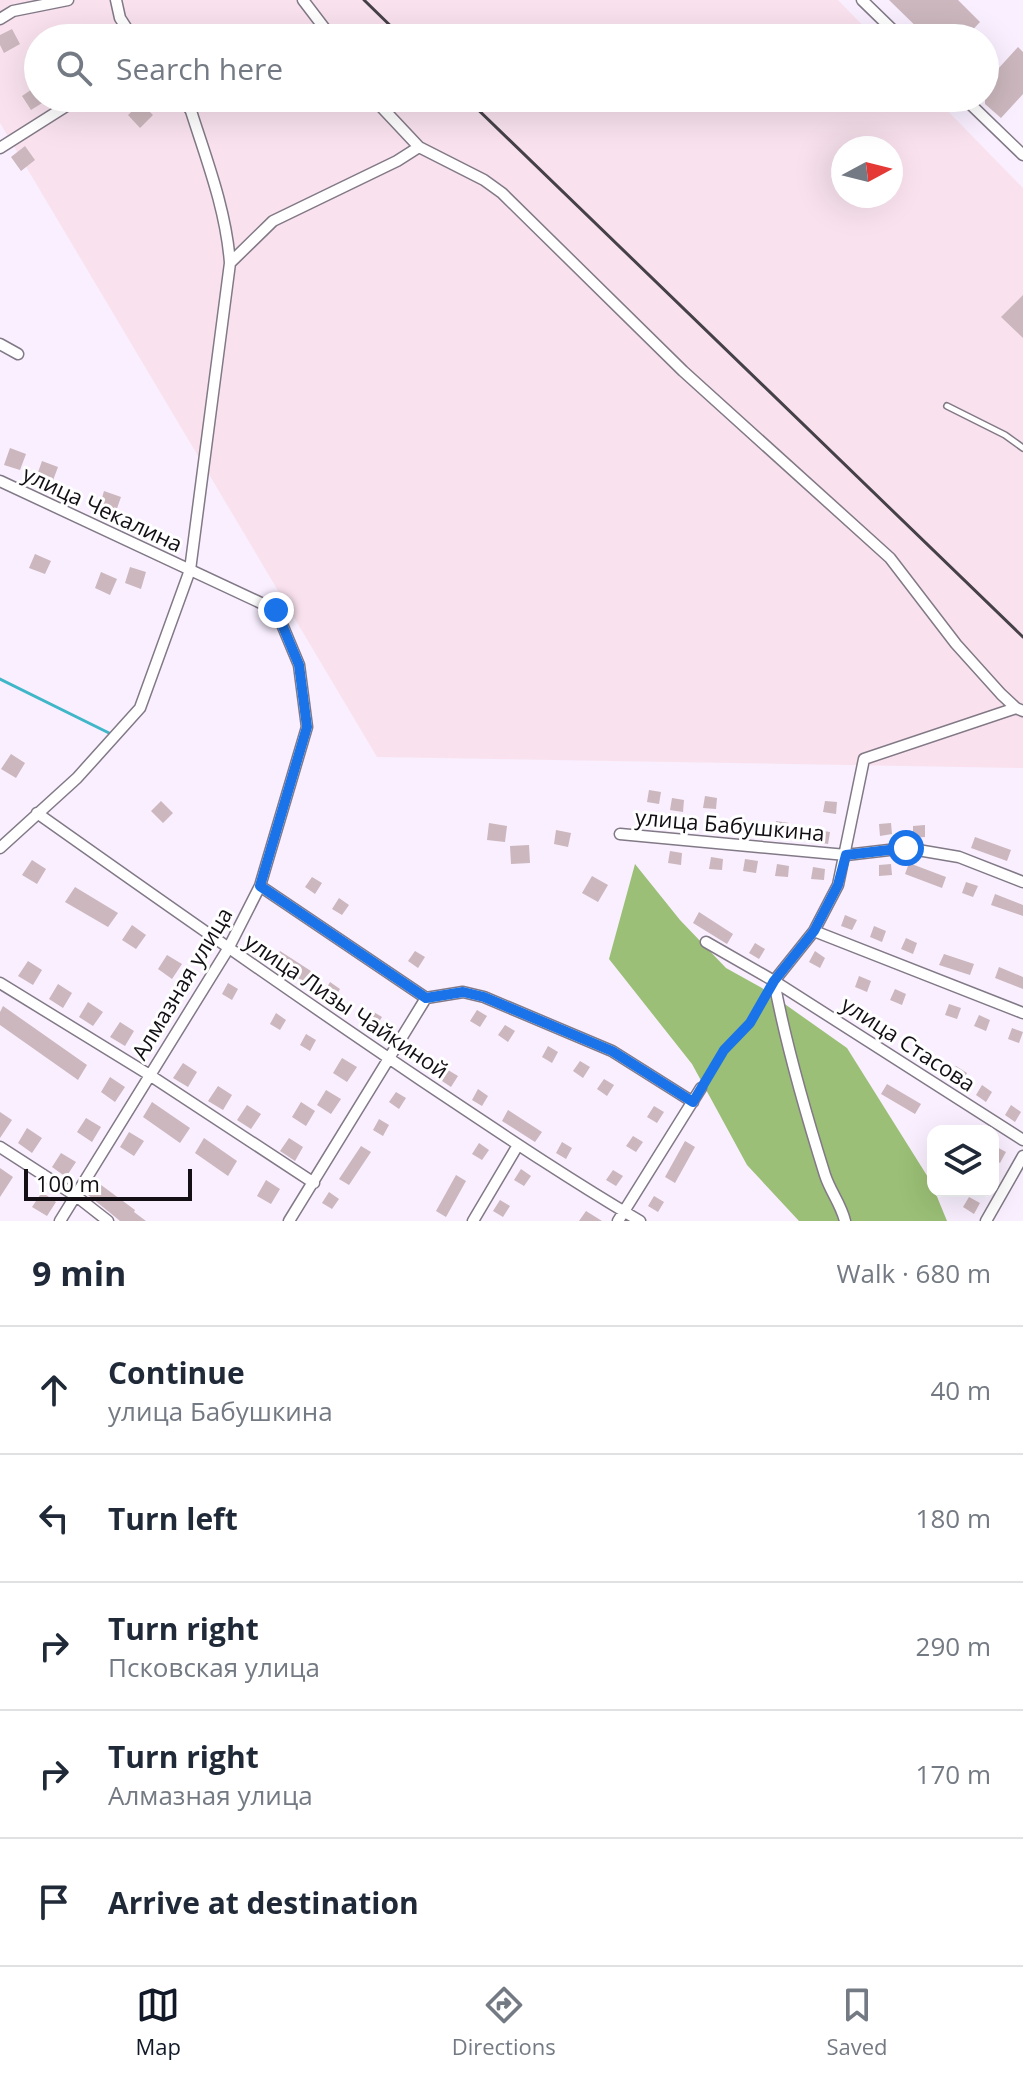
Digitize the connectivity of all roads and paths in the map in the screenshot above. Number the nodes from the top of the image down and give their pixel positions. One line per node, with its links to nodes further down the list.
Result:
1 (68, 0): 5 (street)
2 (116, 0): 6 (street)
3 (303, 0): 7 (street)
4 (862, 0): 8 (street)
5 (0, 19)
6 (124, 24)
7 (321, 24)
8 (887, 24)
9 (57, 112): 14 (street)
10 (191, 112): 16 (street)
11 (386, 112): 13 (street)
12 (978, 112): 15 (street)
13 (419, 147): 16 (street); 23 (street)
14 (0, 148)
15 (1023, 155)
16 (230, 263): 22 (street)
17 (0, 344): 18 (street)
18 (18, 354)
19 (947, 406): 20 (lane)
20 (1023, 448)
21 (0, 481): 22 (street, улица Чекалина)
22 (190, 570): 24 (street); 29 (street, Алмазная улица)
23 (1019, 710): 27 (street)
24 (37, 813): 26 (street); 32 (street, улица Лизы Чайкиной)
25 (620, 834): 27 (street, улица Бабушкина)
26 (0, 848)
27 (846, 855): 28 (street, улица Бабушкина); 30 (street)
28 (1023, 882)
29 (260, 886): 32 (street, Алмазная улица); 35 (street)
30 (814, 931): 33 (street); 36 (street)
31 (706, 942): 33 (street, улица Стасова)
32 (228, 949): 37 (street, улица Лизы Чайкиной); 38 (street, Алмазная улица)
33 (774, 981): 39 (path); 41 (street, улица Стасова); 53 (street)
34 (0, 983): 38 (street)
35 (426, 998): 37 (street); 40 (street)
36 (1023, 1013)
37 (388, 1058): 42 (street, улица Лизы Чайкиной); 45 (street)
38 (148, 1074): 45 (street); 46 (street, Алмазная улица)
39 (701, 1088): 40 (street)
40 (693, 1102): 47 (street)
41 (1023, 1140)
42 (518, 1145): 47 (street, улица Лизы Чайкиной); 51 (street)
43 (0, 1147): 46 (street)
44 (1023, 1156): 54 (street)
45 (314, 1183): 50 (street)
46 (76, 1196): 48 (street, Алмазная улица); 49 (street)
47 (621, 1216): 52 (street, улица Лизы Чайкиной)
48 (60, 1221)
49 (108, 1221)
50 (289, 1221)
51 (473, 1221)
52 (640, 1221)
53 (845, 1221)
54 (986, 1221)

